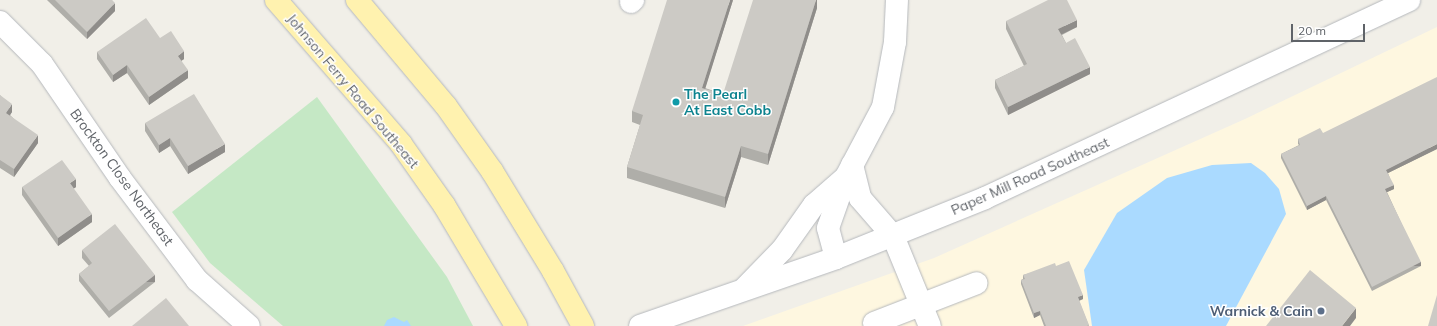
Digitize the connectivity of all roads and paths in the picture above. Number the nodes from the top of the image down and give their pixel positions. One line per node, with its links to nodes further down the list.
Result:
1 (276, 0): 14 (main road, Johnson Ferry Road Southeast)
2 (357, 0): 15 (main road)
3 (897, 0): 6 (street)
4 (1409, 0): 7 (street, Paper Mill Road Southeast)
5 (0, 22): 13 (street, Brockton Close Northeast)
6 (849, 171): 7 (street); 8 (street); 10 (street)
7 (892, 236): 8 (street, Paper Mill Road Southeast); 11 (street)
8 (836, 258): 10 (street, Paper Mill Road Southeast)
9 (977, 283): 11 (street)
10 (743, 291): 16 (street, Paper Mill Road Southeast)
11 (922, 306): 12 (street); 17 (street)
12 (874, 323)
13 (249, 326)
14 (516, 326)
15 (583, 326)
16 (640, 326)
17 (930, 326)

